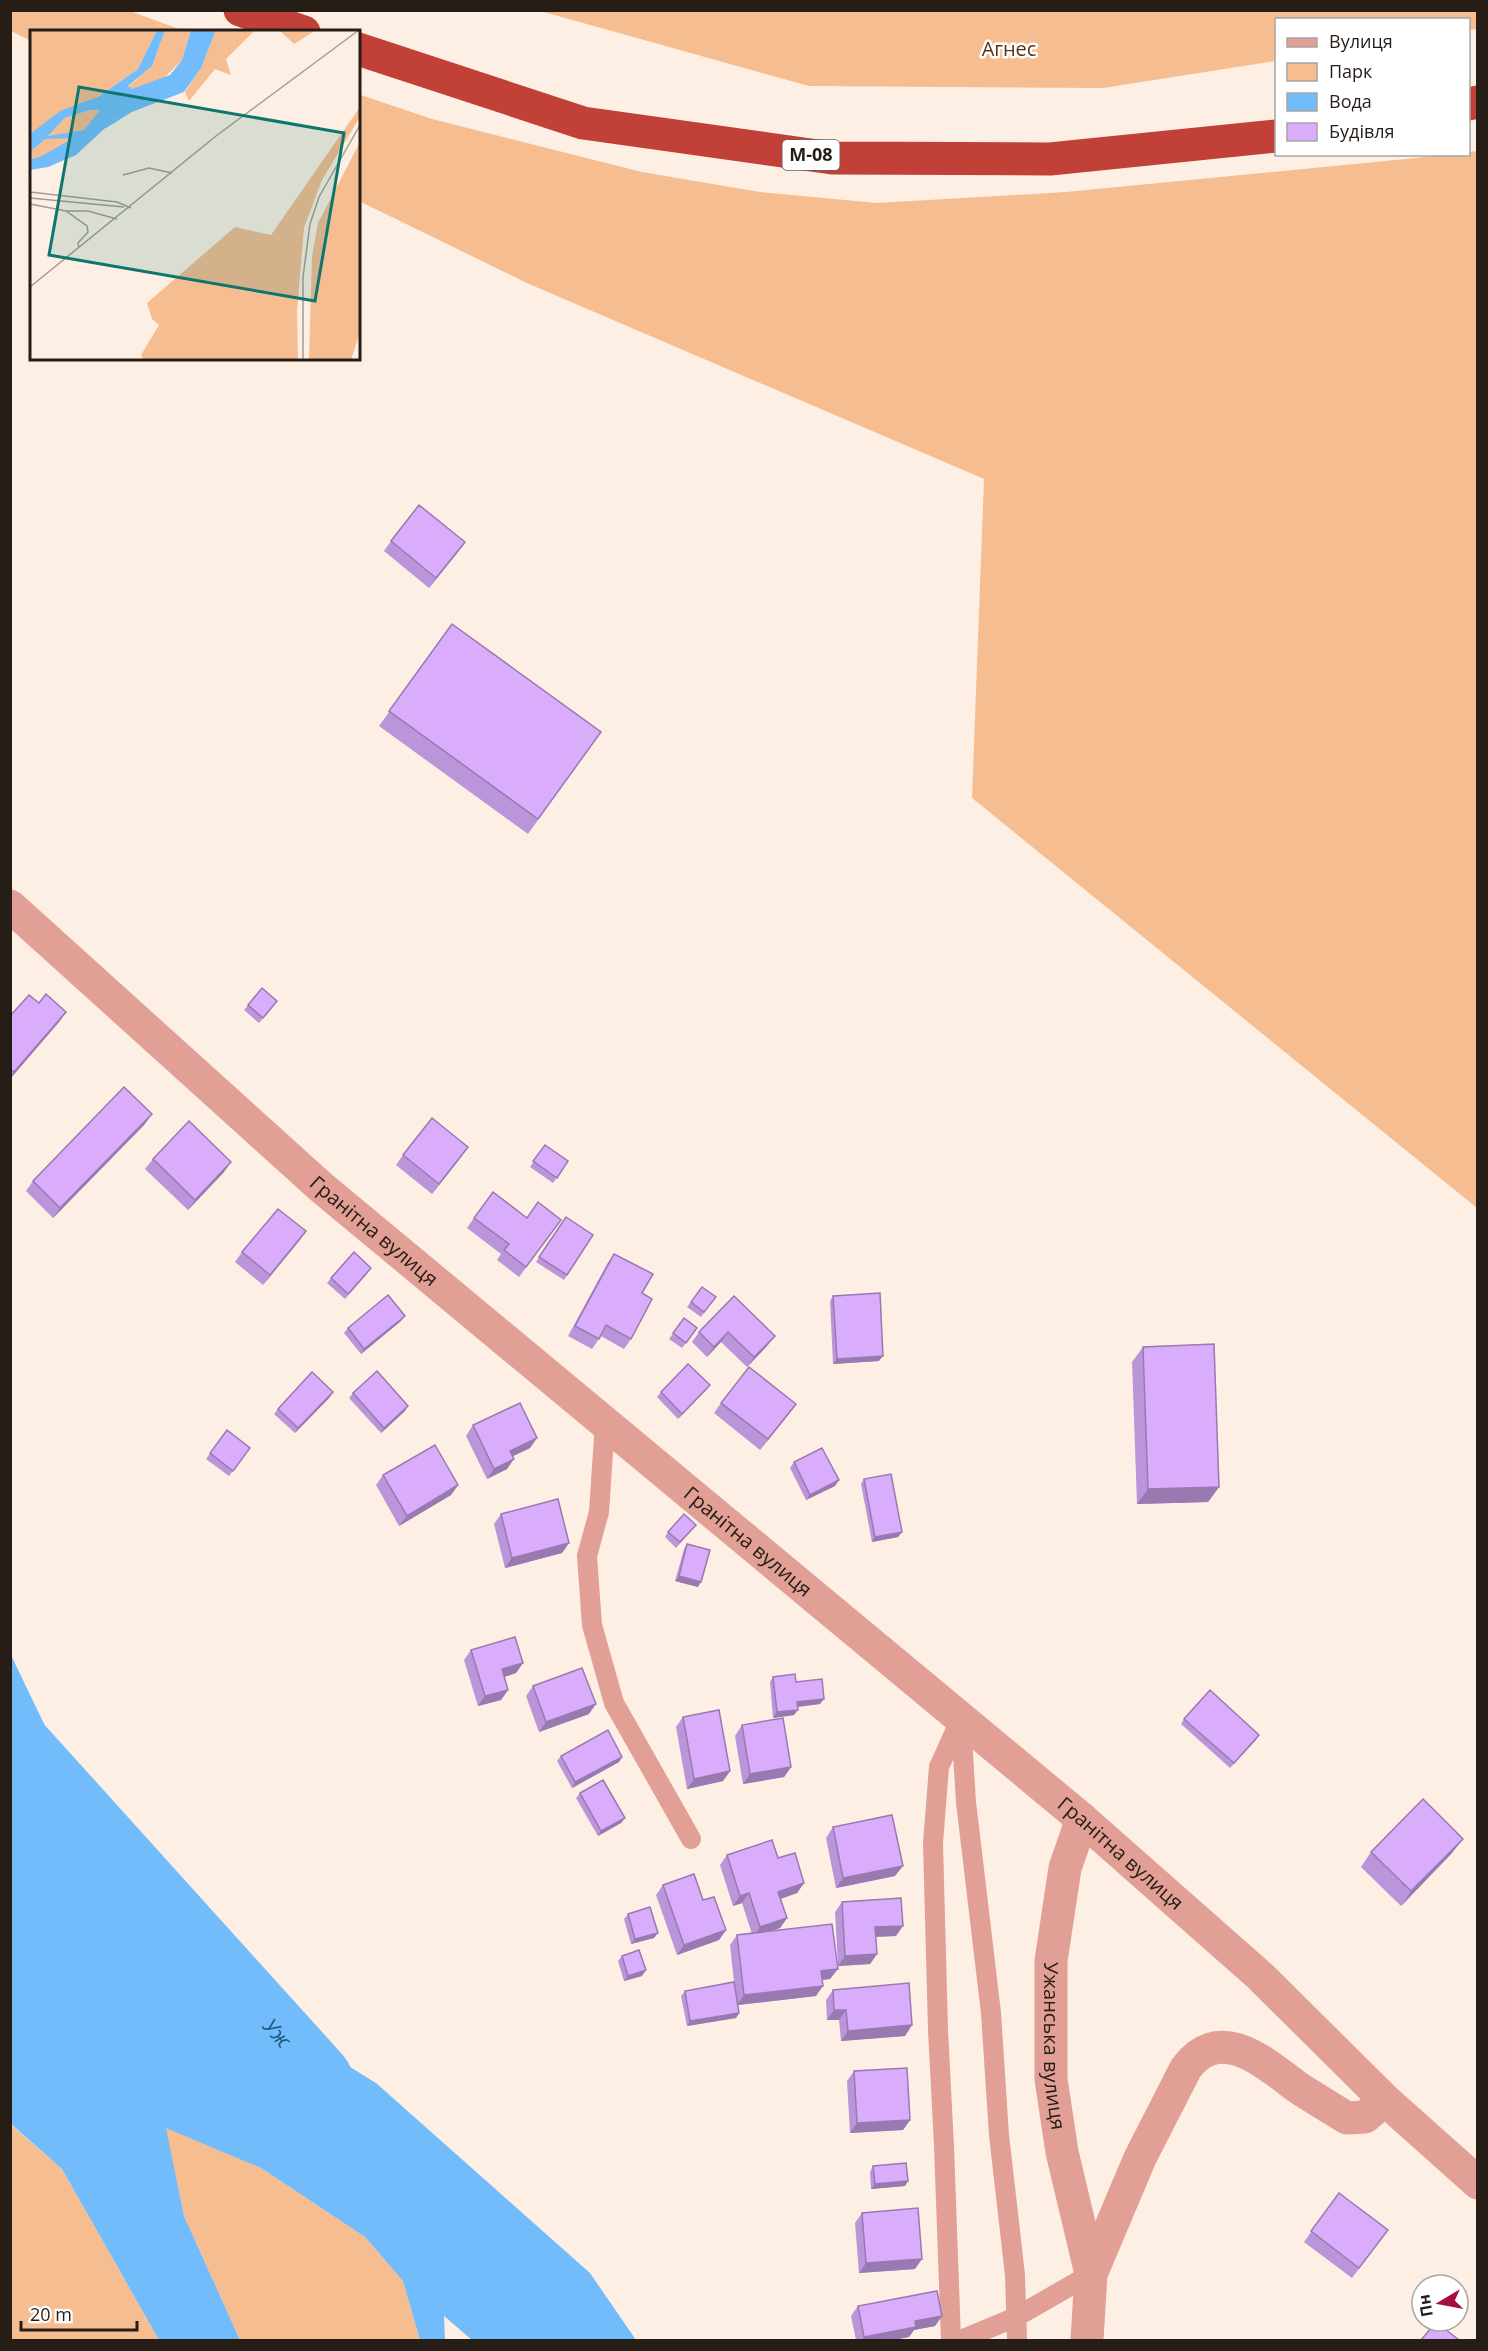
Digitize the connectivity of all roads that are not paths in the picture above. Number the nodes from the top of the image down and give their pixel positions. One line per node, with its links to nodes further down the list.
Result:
1 (240, 10): 2 (highway)
2 (298, 30)
3 (360, 51): 4 (highway, М-08)
4 (1275, 136)
5 (10, 906): 6 (street, Гранітна вулиця)
6 (605, 1422): 7 (street, Гранітна вулиця); 9 (lane)
7 (961, 1718): 8 (street, Гранітна вулиця); 13 (lane); 14 (lane)
8 (1082, 1820): 10 (street, Гранітна вулиця); 12 (street, Ужанська вулиця)
9 (691, 1839)
10 (1386, 2100): 11 (street, Гранітна вулиця); 12 (street, Ужанська вулиця)
11 (1478, 2183)
12 (1091, 2274): 13 (lane); 17 (street, Ужанська вулиця)
13 (1016, 2317): 15 (lane); 16 (lane)
14 (951, 2340)
15 (961, 2340)
16 (1017, 2340)
17 (1087, 2340)

